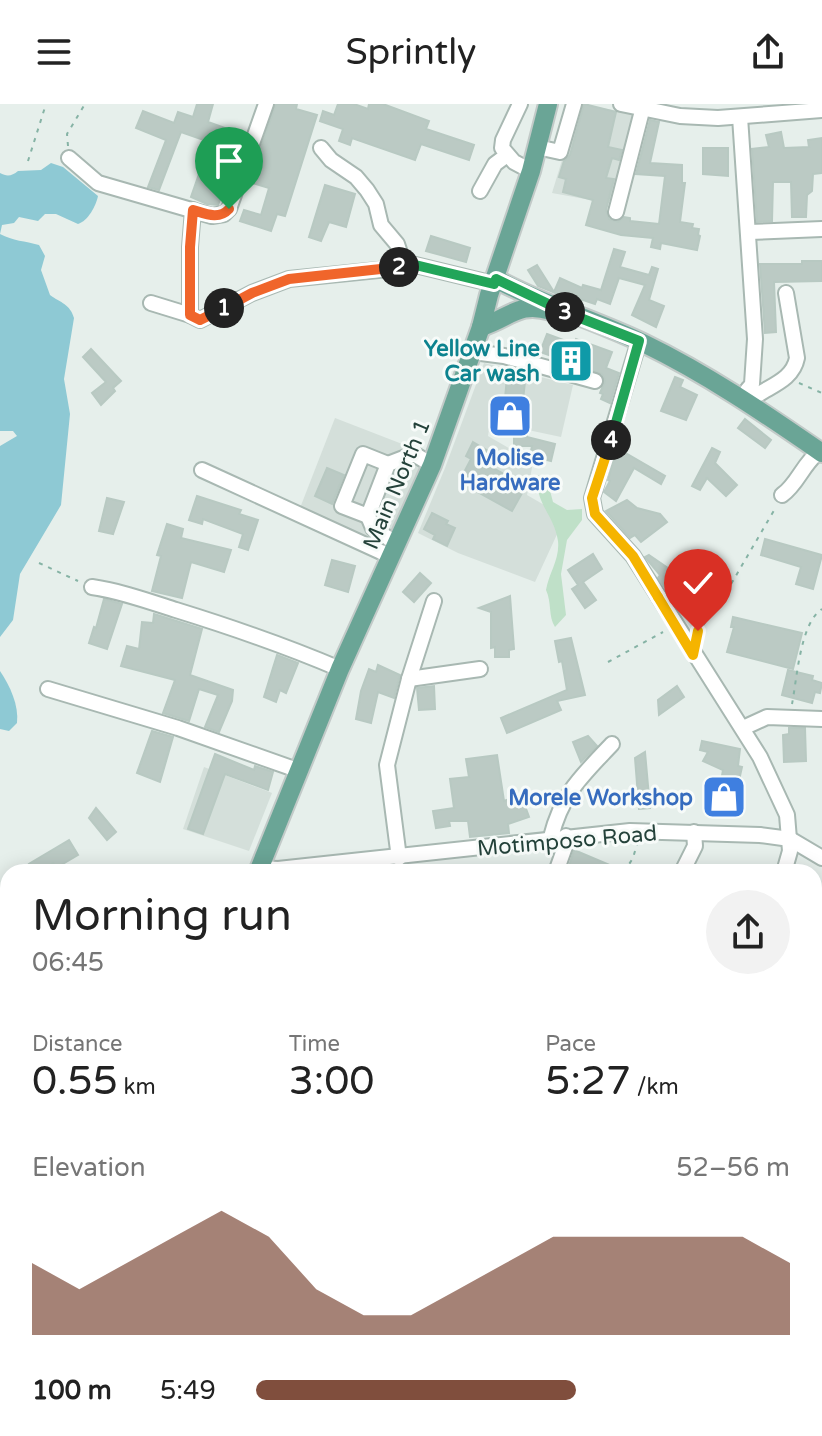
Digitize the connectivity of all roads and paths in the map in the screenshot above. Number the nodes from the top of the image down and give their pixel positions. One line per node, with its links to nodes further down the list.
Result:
1 (46, 104): 15 (path)
2 (85, 104): 14 (path)
3 (266, 104): 18 (street)
4 (520, 104): 13 (street)
5 (548, 104): 11 (main road, Main North 1)
6 (574, 104): 11 (street)
7 (621, 104): 8 (street)
8 (643, 107): 10 (street); 19 (street)
9 (822, 110): 10 (street)
10 (740, 117): 21 (street)
11 (537, 147): 16 (main road, Main North 1)
12 (321, 148): 22 (street)
13 (507, 155): 16 (street); 17 (street)
14 (69, 158): 18 (street)
15 (28, 161)
16 (531, 171): 23 (main road, Main North 1)
17 (480, 191)
18 (193, 210): 27 (street)
19 (616, 212)
20 (822, 229): 21 (street)
21 (749, 232): 34 (street)
22 (403, 262): 23 (street); 27 (street)
23 (495, 281): 26 (main road); 28 (main road, Main North 1)
24 (786, 293): 31 (street)
25 (151, 303): 27 (street)
26 (566, 312): 28 (main road); 29 (main road)
27 (190, 315)
28 (481, 327): 30 (main road, Main North 1)
29 (639, 341): 34 (main road); 46 (street)
30 (473, 352): 32 (street); 37 (main road, Main North 1)
31 (787, 377): 33 (path); 34 (street)
32 (595, 381)
33 (822, 393)
34 (745, 394): 35 (main road)
35 (821, 452): 39 (street)
36 (388, 464): 37 (street); 40 (street); 40 (street)
37 (432, 465): 41 (main road, Main North 1)
38 (202, 470): 41 (street)
39 (782, 495): 47 (path)
40 (368, 516): 41 (street)
41 (395, 551): 49 (main road, Main North 1)
42 (39, 563): 43 (path)
43 (92, 587): 49 (street)
44 (434, 601): 51 (street)
45 (822, 609): 53 (path)
46 (675, 625): 47 (street); 48 (path)
47 (693, 655): 55 (street)
48 (608, 662)
49 (340, 669): 57 (main road, Main North 1)
50 (480, 669): 51 (street)
51 (409, 679): 63 (street)
52 (48, 689): 57 (street)
53 (789, 717): 54 (street); 55 (street)
54 (822, 719)
55 (743, 728): 61 (street)
56 (612, 744): 60 (street)
57 (300, 771): 64 (main road, Main North 1)
58 (641, 831): 59 (street, Motimposo Road); 60 (street, Motimposo Road); 66 (path)
59 (694, 832): 61 (street, Motimposo Road); 67 (street)
60 (559, 836): 63 (street, Motimposo Road); 65 (street)
61 (790, 839): 62 (street, Motimposo Road); 68 (street)
62 (821, 855)
63 (396, 863)
64 (261, 864)
65 (559, 864)
66 (629, 864)
67 (686, 864)
68 (786, 864)

